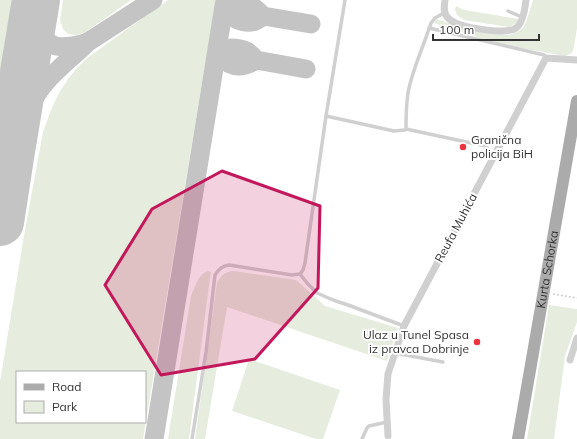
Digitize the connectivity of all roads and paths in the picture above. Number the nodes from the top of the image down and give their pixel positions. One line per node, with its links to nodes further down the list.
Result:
1 (345, 0): 11 (lane)
2 (445, 0): 5 (street)
3 (526, 0): 6 (street)
4 (508, 11): 6 (lane)
5 (444, 12): 6 (street); 7 (lane)
6 (522, 17)
7 (429, 28): 8 (lane); 12 (lane)
8 (546, 58): 9 (street); 13 (street, Reufa Muhića)
9 (577, 60)
10 (577, 101): 15 (main road, Kurta Schorka)
11 (326, 116): 12 (lane); 14 (lane)
12 (406, 129): 13 (lane)
13 (495, 154): 17 (street, Reufa Muhića)
14 (300, 274): 17 (lane); 24 (lane)
15 (543, 293): 16 (path); 26 (main road, Kurta Schorka)
16 (577, 298)
17 (404, 326): 19 (street, Reufa Muhića)
18 (577, 338): 20 (street)
19 (395, 352): 21 (lane); 22 (street, Reufa Muhića)
20 (570, 360)
21 (443, 362)
22 (387, 422): 23 (street, Reufa Muhića); 25 (lane)
23 (388, 436)
24 (192, 439)
25 (362, 439)
26 (518, 439)

